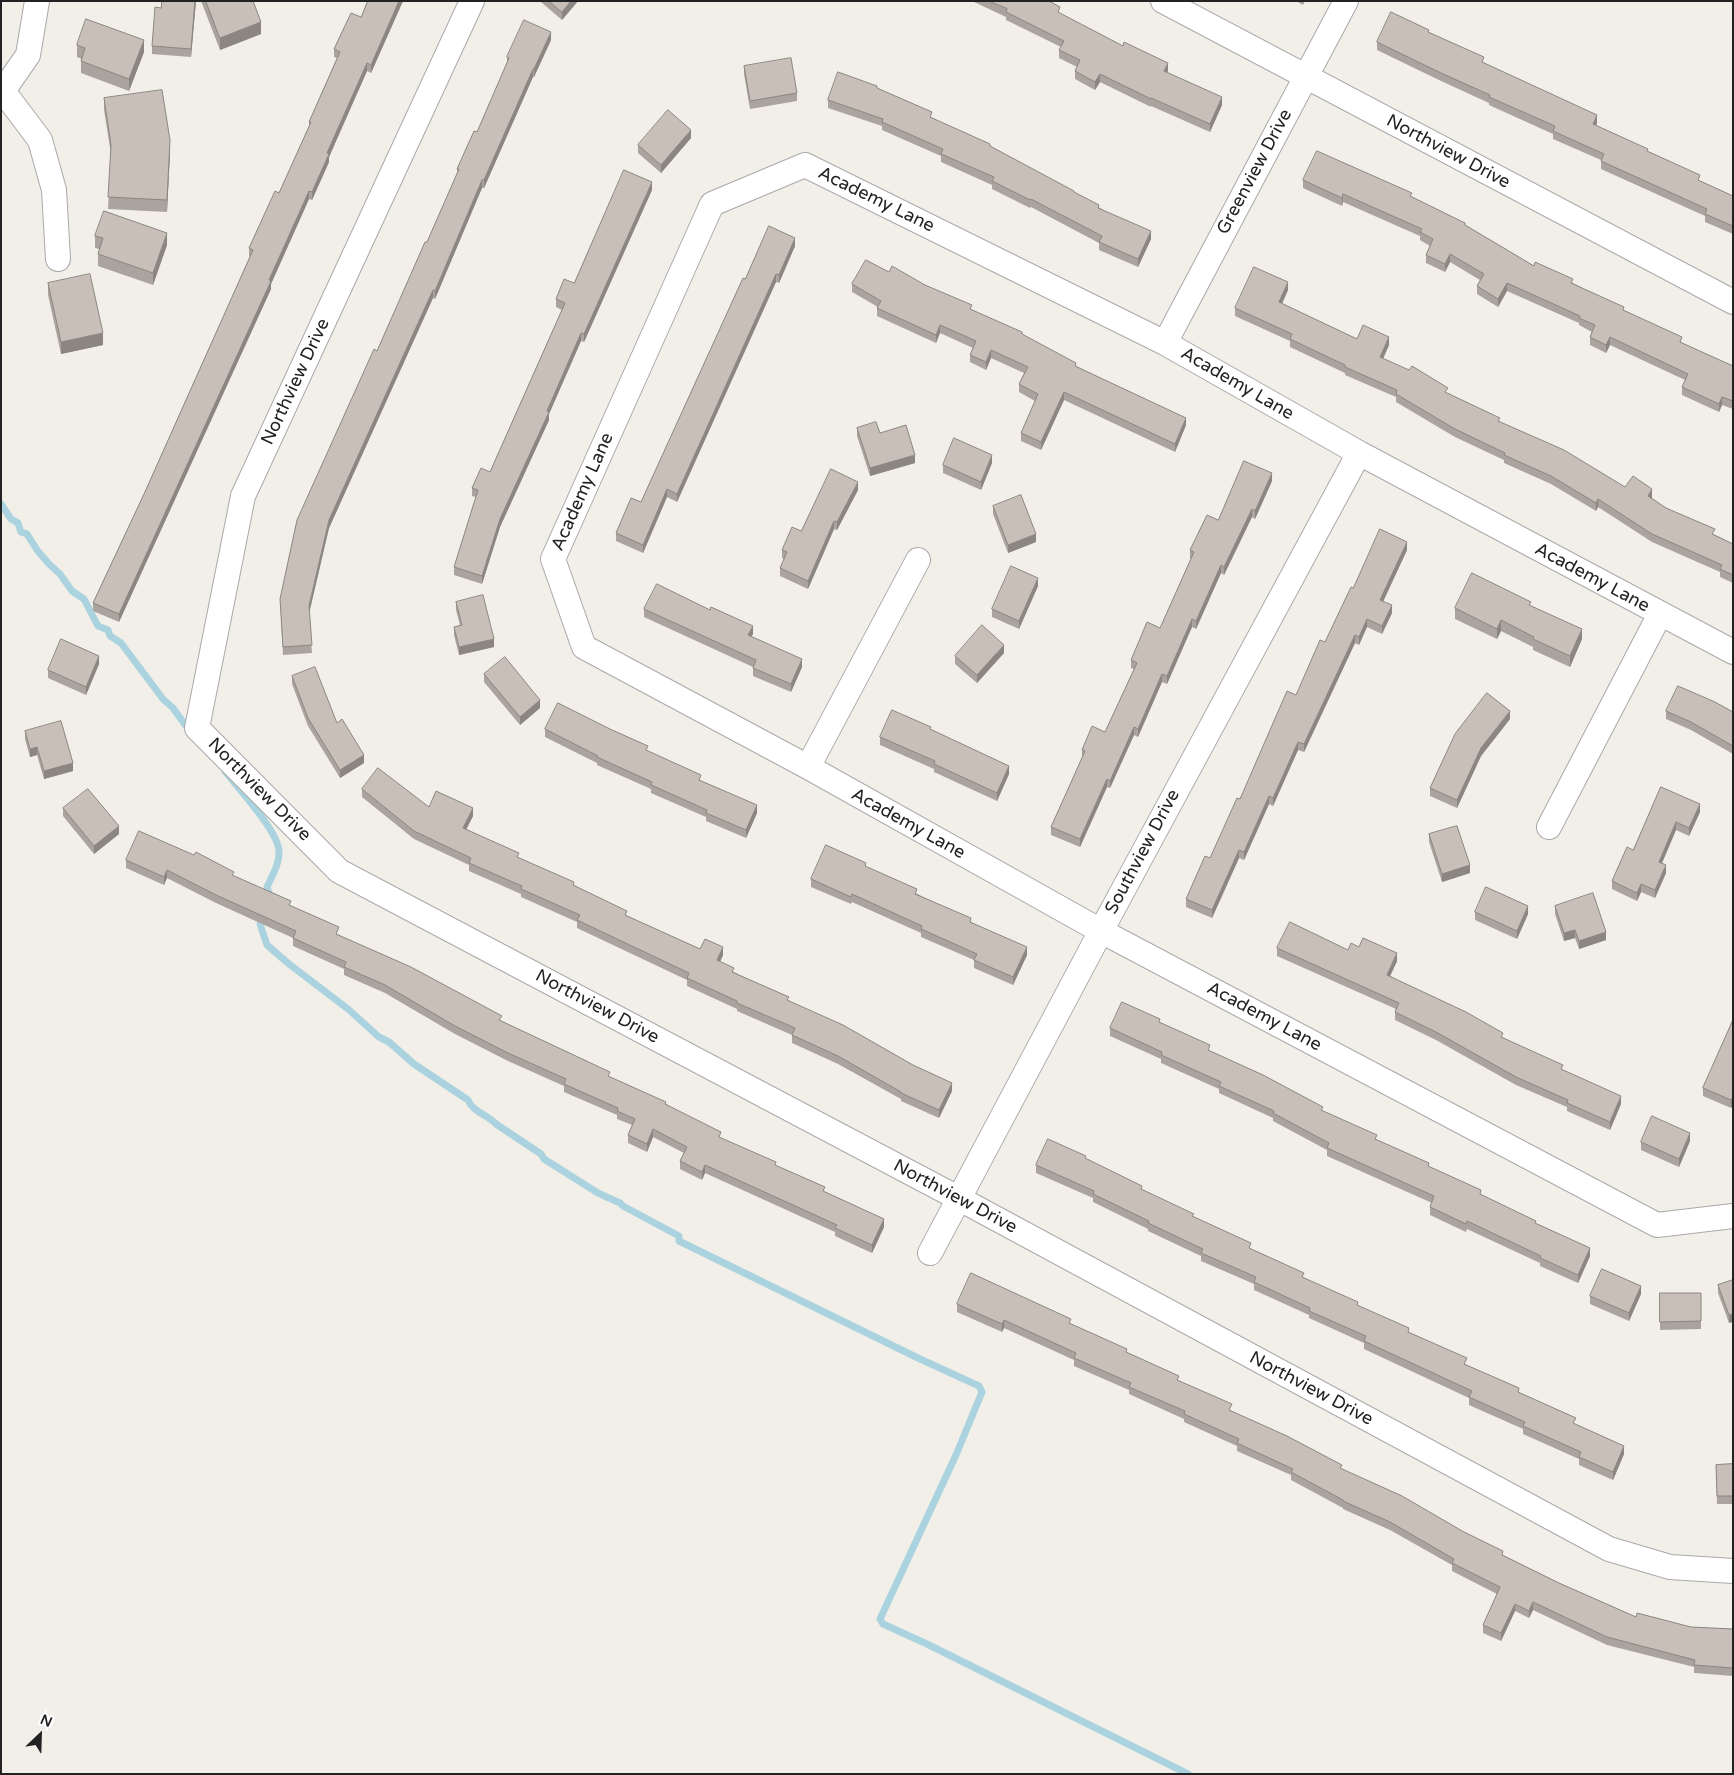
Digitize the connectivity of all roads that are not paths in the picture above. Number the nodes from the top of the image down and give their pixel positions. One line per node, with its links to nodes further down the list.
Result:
1 (37, 1): 6 (street)
2 (472, 1): 17 (street, Northview Drive)
3 (1163, 1): 5 (street, Northview Drive)
4 (1346, 1): 5 (street, Greenview Drive)
5 (1305, 77): 8 (street, Northview Drive); 9 (street, Greenview Drive)
6 (2, 92): 7 (street)
7 (58, 259)
8 (1733, 302)
9 (1165, 343): 10 (street, Academy Lane); 14 (street, Academy Lane)
10 (1359, 453): 12 (street, Academy Lane); 16 (street, Southview Drive)
11 (918, 560): 14 (street)
12 (1660, 614): 13 (street, Academy Lane); 15 (street, Academy Lane)
13 (1733, 652)
14 (808, 767): 16 (street, Academy Lane)
15 (1548, 827)
16 (1101, 931): 17 (street, Southview Drive); 18 (street, Academy Lane)
17 (958, 1198): 19 (street, Southview Drive); 20 (street, Northview Drive)
18 (1733, 1216)
19 (930, 1253)
20 (1733, 1571)

